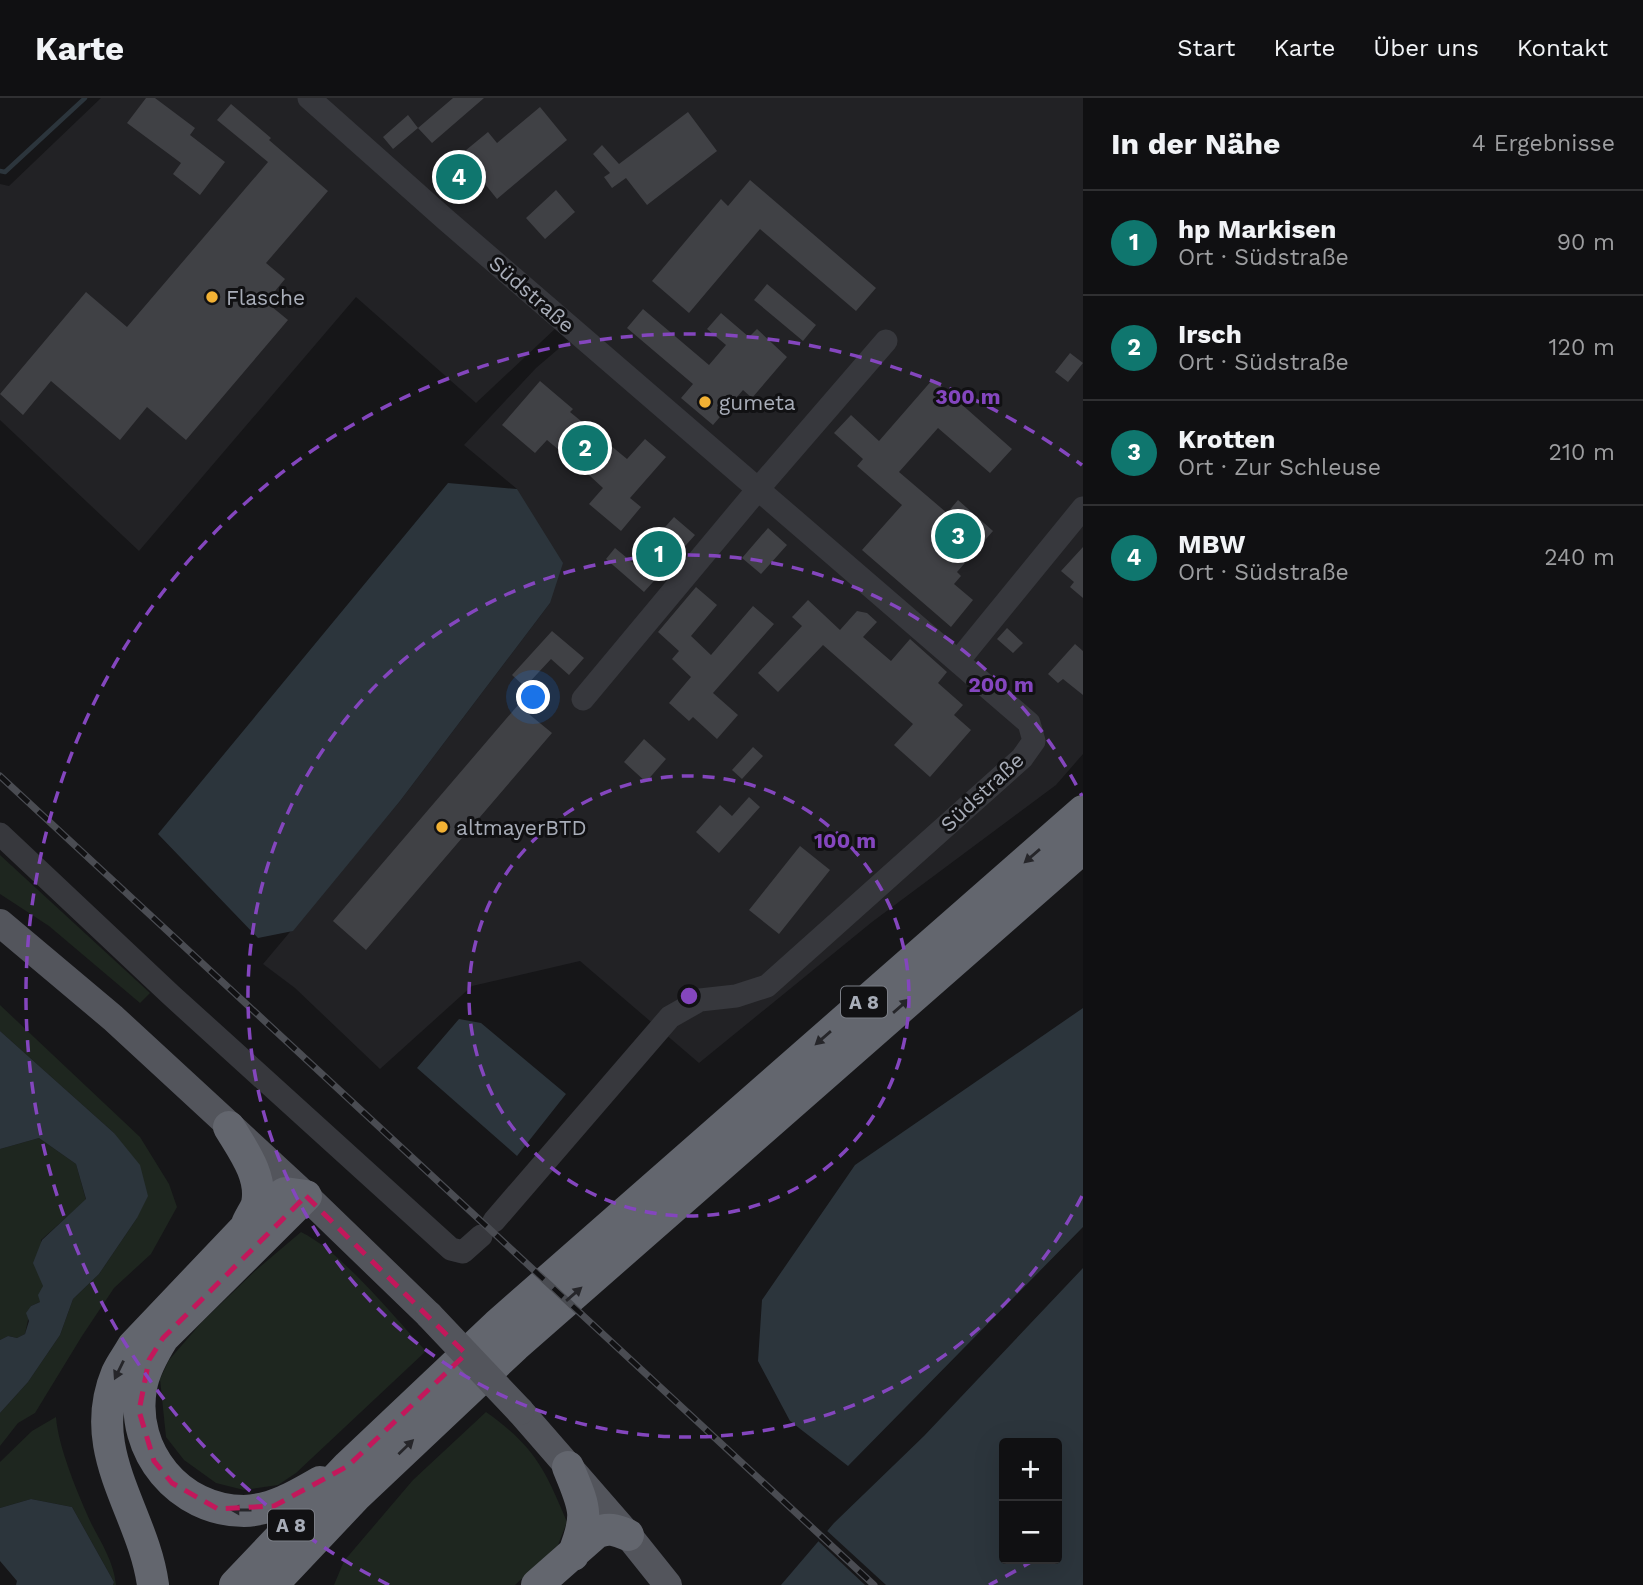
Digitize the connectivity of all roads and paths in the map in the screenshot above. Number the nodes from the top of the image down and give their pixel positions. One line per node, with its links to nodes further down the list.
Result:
1 (309, 98): 3 (street, Südstraße)
2 (886, 341): 3 (street)
3 (759, 488): 5 (street, Südstraße); 6 (street)
4 (1083, 508): 5 (street)
5 (958, 660): 8 (street, Südstraße)
6 (583, 699)
7 (1083, 811): 15 (highway, A 8, one-way to 15)
8 (0, 834)
9 (1083, 848): 15 (highway, A 8, one-way to 9)
10 (0, 923): 11 (main road)
11 (229, 1127): 12 (main road); 13 (highway)
12 (306, 1196): 13 (highway); 14 (main road, bridge); 15 (highway, one-way to 12)
13 (245, 1228): 18 (highway, one-way to 18)
14 (568, 1467): 16 (main road); 17 (highway)
15 (353, 1480): 19 (highway, A 8); 20 (highway, A 8); 21 (highway)
16 (628, 1535): 17 (highway); 23 (main road)
17 (568, 1570): 22 (highway)
18 (153, 1585)
19 (235, 1585)
20 (272, 1585)
21 (302, 1585)
22 (537, 1585)
23 (668, 1585)

